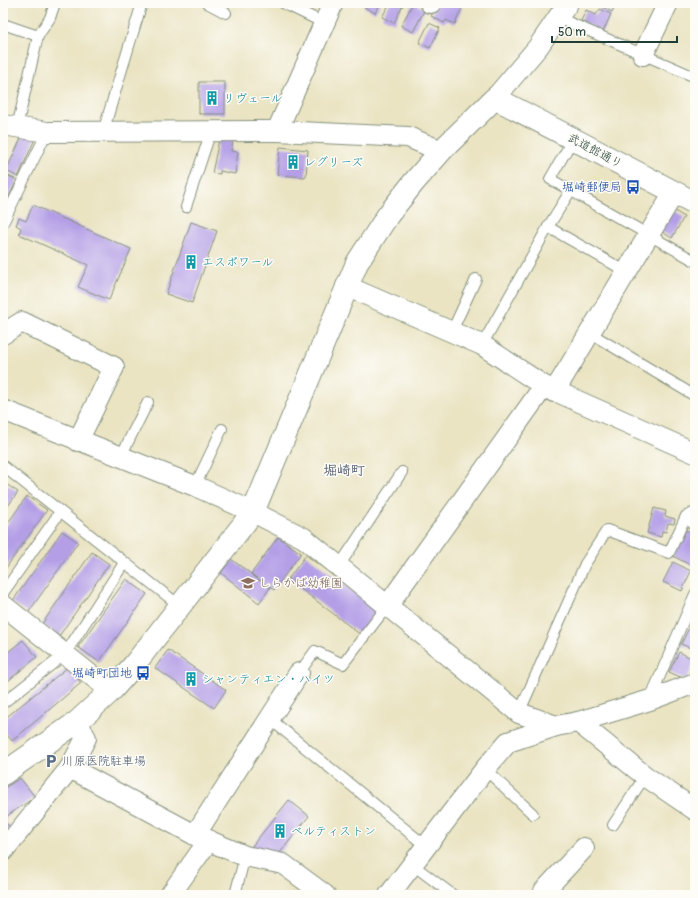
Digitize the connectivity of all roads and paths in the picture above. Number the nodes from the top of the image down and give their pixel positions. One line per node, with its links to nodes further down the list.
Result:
1 (55, 3): 11 (lane)
2 (142, 3): 19 (lane)
3 (207, 3): 8 (lane)
4 (283, 3): 9 (lane)
5 (333, 3): 9 (street)
6 (668, 3): 12 (street)
7 (564, 10): 12 (lane); 14 (street)
8 (226, 13)
9 (324, 23): 17 (street)
10 (3, 24): 11 (lane)
11 (38, 36): 15 (lane)
12 (643, 55): 13 (lane)
13 (695, 77)
14 (494, 98): 20 (street, 武道館通り); 21 (street)
15 (10, 126): 18 (street)
16 (212, 131): 17 (street); 19 (street); 25 (lane)
17 (277, 131): 21 (street)
18 (47, 132): 19 (street); 26 (lane)
19 (102, 132)
20 (573, 139): 22 (lane); 23 (street, 武道館通り)
21 (441, 151): 32 (street)
22 (571, 190): 27 (lane); 28 (lane)
23 (674, 193): 24 (street, 武道館通り); 28 (street)
24 (695, 203)
25 (186, 207)
26 (3, 223)
27 (548, 227): 30 (lane); 36 (lane)
28 (649, 234): 29 (lane); 30 (street)
29 (695, 261)
30 (627, 272): 34 (street)
31 (476, 279): 33 (lane)
32 (346, 286): 33 (street); 49 (street)
33 (451, 333): 36 (street)
34 (590, 333): 37 (street); 38 (lane)
35 (3, 334): 42 (street)
36 (482, 345): 37 (street)
37 (549, 389): 43 (street); 56 (street)
38 (695, 396)
39 (148, 402): 44 (lane)
40 (3, 410): 42 (street)
41 (222, 429): 47 (lane)
42 (78, 441): 44 (street)
43 (695, 453)
44 (120, 458): 47 (street)
45 (3, 466): 48 (lane)
46 (402, 472): 52 (lane)
47 (195, 486): 49 (street)
48 (60, 512): 51 (lane); 53 (lane)
49 (253, 512): 52 (street); 57 (street)
50 (695, 517): 64 (lane)
51 (124, 563): 57 (lane); 58 (lane)
52 (339, 566): 56 (street)
53 (3, 593)
54 (695, 594): 62 (lane)
55 (3, 605): 58 (street)
56 (388, 605): 59 (lane); 64 (street)
57 (180, 606): 61 (street)
58 (65, 654): 61 (street); 63 (lane)
59 (299, 672): 65 (street)
60 (695, 683): 62 (street)
61 (111, 691): 66 (street)
62 (650, 700): 67 (street)
63 (3, 703)
64 (519, 713): 68 (street); 69 (street)
65 (270, 719): 77 (street); 78 (lane)
66 (77, 722): 70 (street); 72 (street)
67 (578, 722): 68 (street); 73 (street)
68 (556, 726): 69 (street)
69 (508, 742): 71 (street)
70 (70, 768): 77 (street); 80 (street)
71 (486, 769): 75 (lane); 78 (street)
72 (3, 774)
73 (645, 776): 74 (street); 76 (lane)
74 (695, 810)
75 (533, 814)
76 (613, 825)
77 (202, 837): 81 (street); 83 (street)
78 (427, 847): 82 (street)
79 (584, 848): 88 (street)
80 (3, 851)
81 (245, 856): 84 (lane); 85 (street)
82 (413, 865): 86 (street); 87 (lane)
83 (170, 895)
84 (235, 895)
85 (325, 895)
86 (390, 895)
87 (453, 895)
88 (549, 895)

